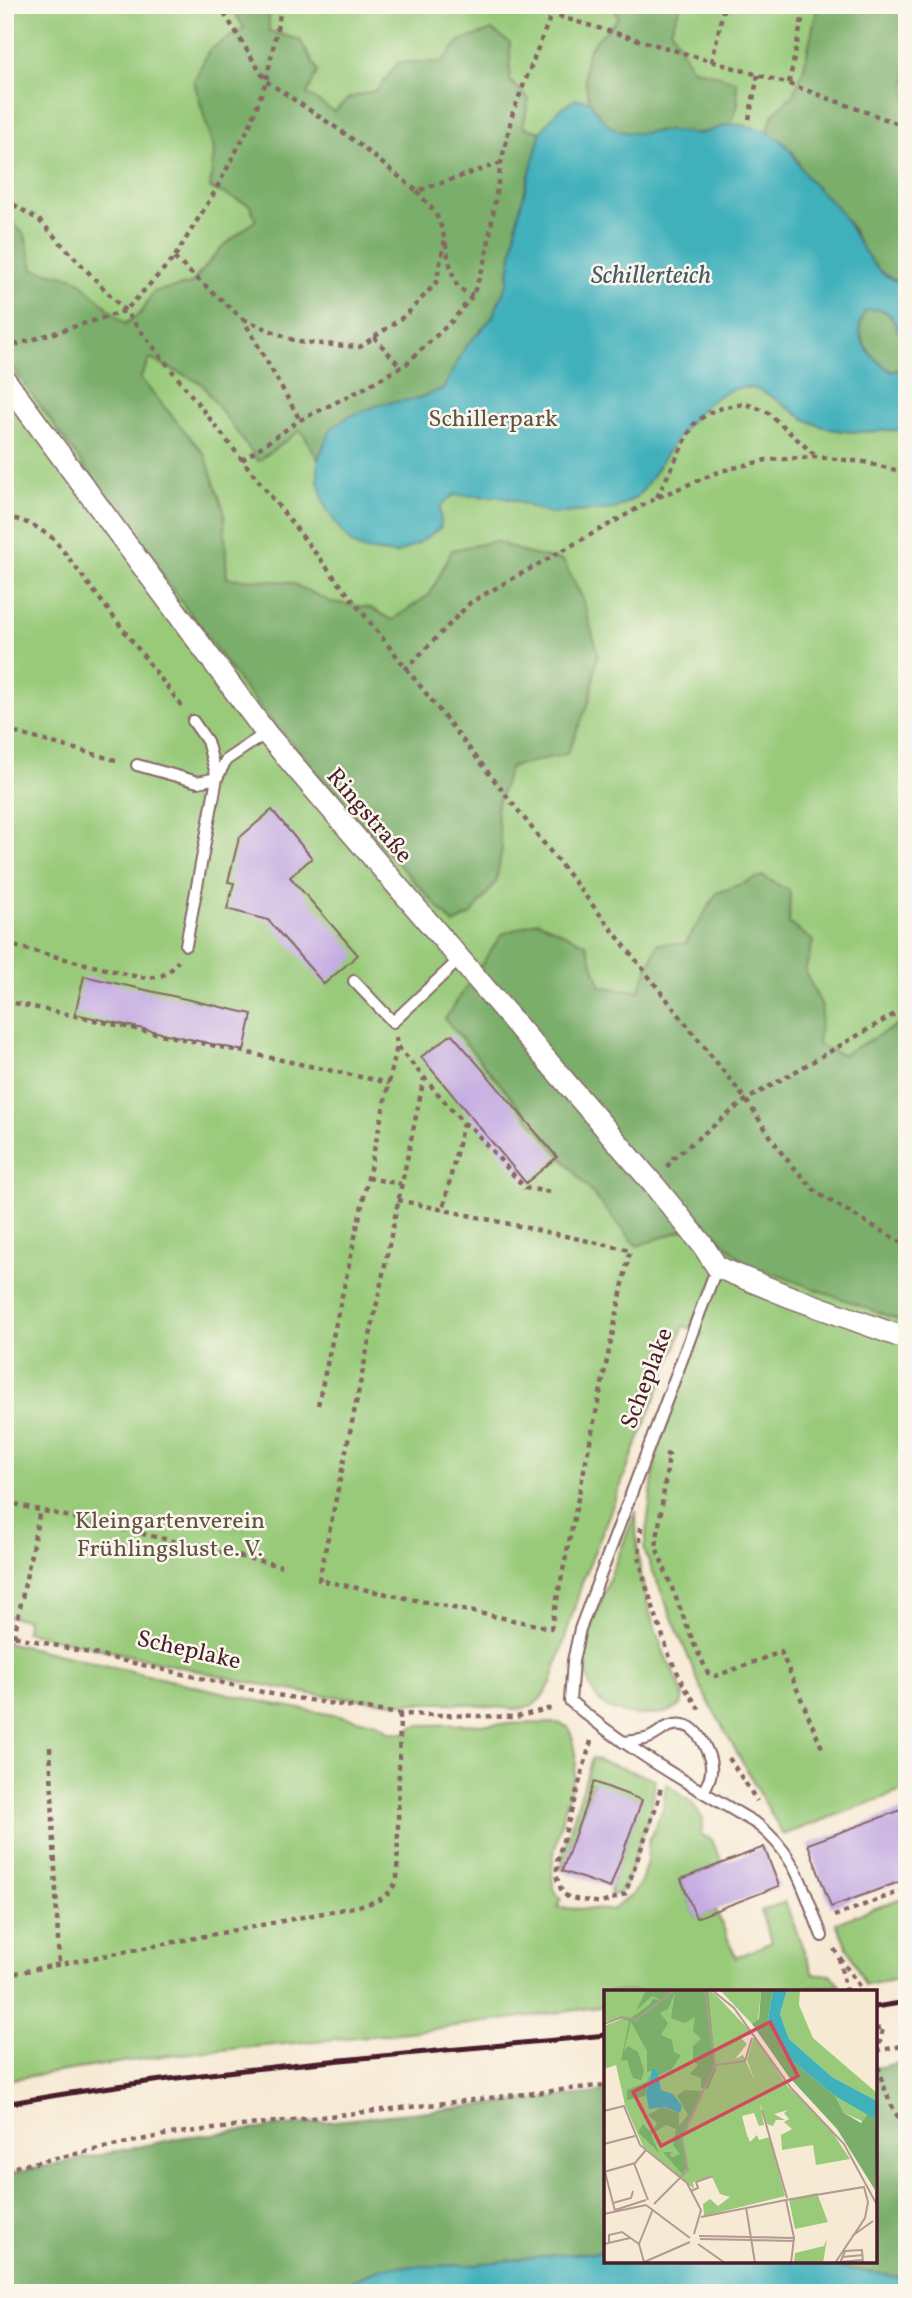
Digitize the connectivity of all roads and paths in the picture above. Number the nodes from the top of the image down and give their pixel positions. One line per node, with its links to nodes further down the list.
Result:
1 (219, 5): 9 (path)
2 (282, 5): 9 (path)
3 (520, 5): 6 (path)
4 (724, 5): 7 (path)
5 (805, 5): 10 (path)
6 (551, 15): 7 (path); 13 (path)
7 (712, 62): 8 (path)
8 (758, 75): 10 (path); 11 (path)
9 (266, 81): 14 (path); 17 (path)
10 (789, 83): 12 (path)
11 (749, 119)
12 (907, 127)
13 (500, 163): 14 (path); 18 (path)
14 (418, 191): 16 (path)
15 (5, 199): 19 (path)
16 (445, 239): 18 (path); 21 (path)
17 (174, 258): 19 (path); 20 (path)
18 (473, 295): 23 (path)
19 (125, 311): 22 (path); 27 (path)
20 (243, 319): 21 (path); 25 (path)
21 (374, 338): 23 (path)
22 (5, 348)
23 (401, 367): 25 (path)
24 (5, 380): 34 (street, Ringstraße)
25 (300, 421): 27 (path)
26 (818, 457): 28 (path); 29 (path); 29 (path)
27 (242, 460): 31 (path)
28 (907, 473)
29 (656, 498): 31 (path)
30 (5, 515): 32 (path)
31 (405, 670): 47 (path)
32 (193, 720): 36 (lane)
33 (5, 730): 35 (path)
34 (265, 733): 36 (lane); 39 (street, Ringstraße)
35 (137, 765): 36 (lane)
36 (217, 778): 38 (lane)
37 (5, 944): 38 (path)
38 (186, 945)
39 (460, 959): 43 (lane); 51 (street, Ringstraße)
40 (354, 981): 43 (lane)
41 (5, 1000): 46 (path)
42 (907, 1007): 47 (path)
43 (393, 1022): 44 (path)
44 (397, 1046): 45 (path); 46 (path)
45 (424, 1078): 48 (path); 50 (path)
46 (389, 1083): 49 (path)
47 (746, 1100): 51 (path); 55 (path)
48 (463, 1124): 52 (path); 54 (path)
49 (368, 1178): 50 (path); 58 (path)
50 (401, 1184): 53 (path)
51 (654, 1185): 56 (street, Ringstraße)
52 (551, 1192)
53 (398, 1200): 54 (path); 54 (path)
54 (443, 1210)
55 (907, 1246)
56 (717, 1267): 57 (street); 59 (lane, Scheplake)
57 (907, 1339)
58 (318, 1405)
59 (648, 1449): 66 (lane, Scheplake); 72 (path)
60 (5, 1502): 61 (path)
61 (40, 1510): 63 (path); 65 (path)
62 (641, 1519): 68 (path)
63 (281, 1566)
64 (5, 1634): 65 (path, Scheplake)
65 (14, 1637): 67 (path, Scheplake)
66 (570, 1701): 67 (path, Scheplake); 69 (lane)
67 (400, 1714): 81 (path)
68 (706, 1720)
69 (596, 1724): 70 (lane); 74 (path)
70 (623, 1742): 74 (lane); 75 (lane)
71 (50, 1747): 81 (path)
72 (823, 1750)
73 (727, 1754): 76 (path)
74 (663, 1769): 75 (lane)
75 (703, 1792): 76 (lane)
76 (776, 1839): 78 (lane)
77 (907, 1889): 78 (path)
78 (817, 1922): 79 (lane)
79 (822, 1936): 80 (path)
80 (839, 1954): 83 (path); 84 (path)
81 (59, 1964): 82 (path)
82 (5, 1975)
83 (846, 1990)
84 (862, 1990)
85 (877, 2029): 87 (path)
86 (907, 2045): 88 (path)
87 (877, 2047)
88 (877, 2050)
89 (877, 2056): 91 (path)
90 (604, 2085): 92 (path)
91 (907, 2127)
92 (5, 2169)

